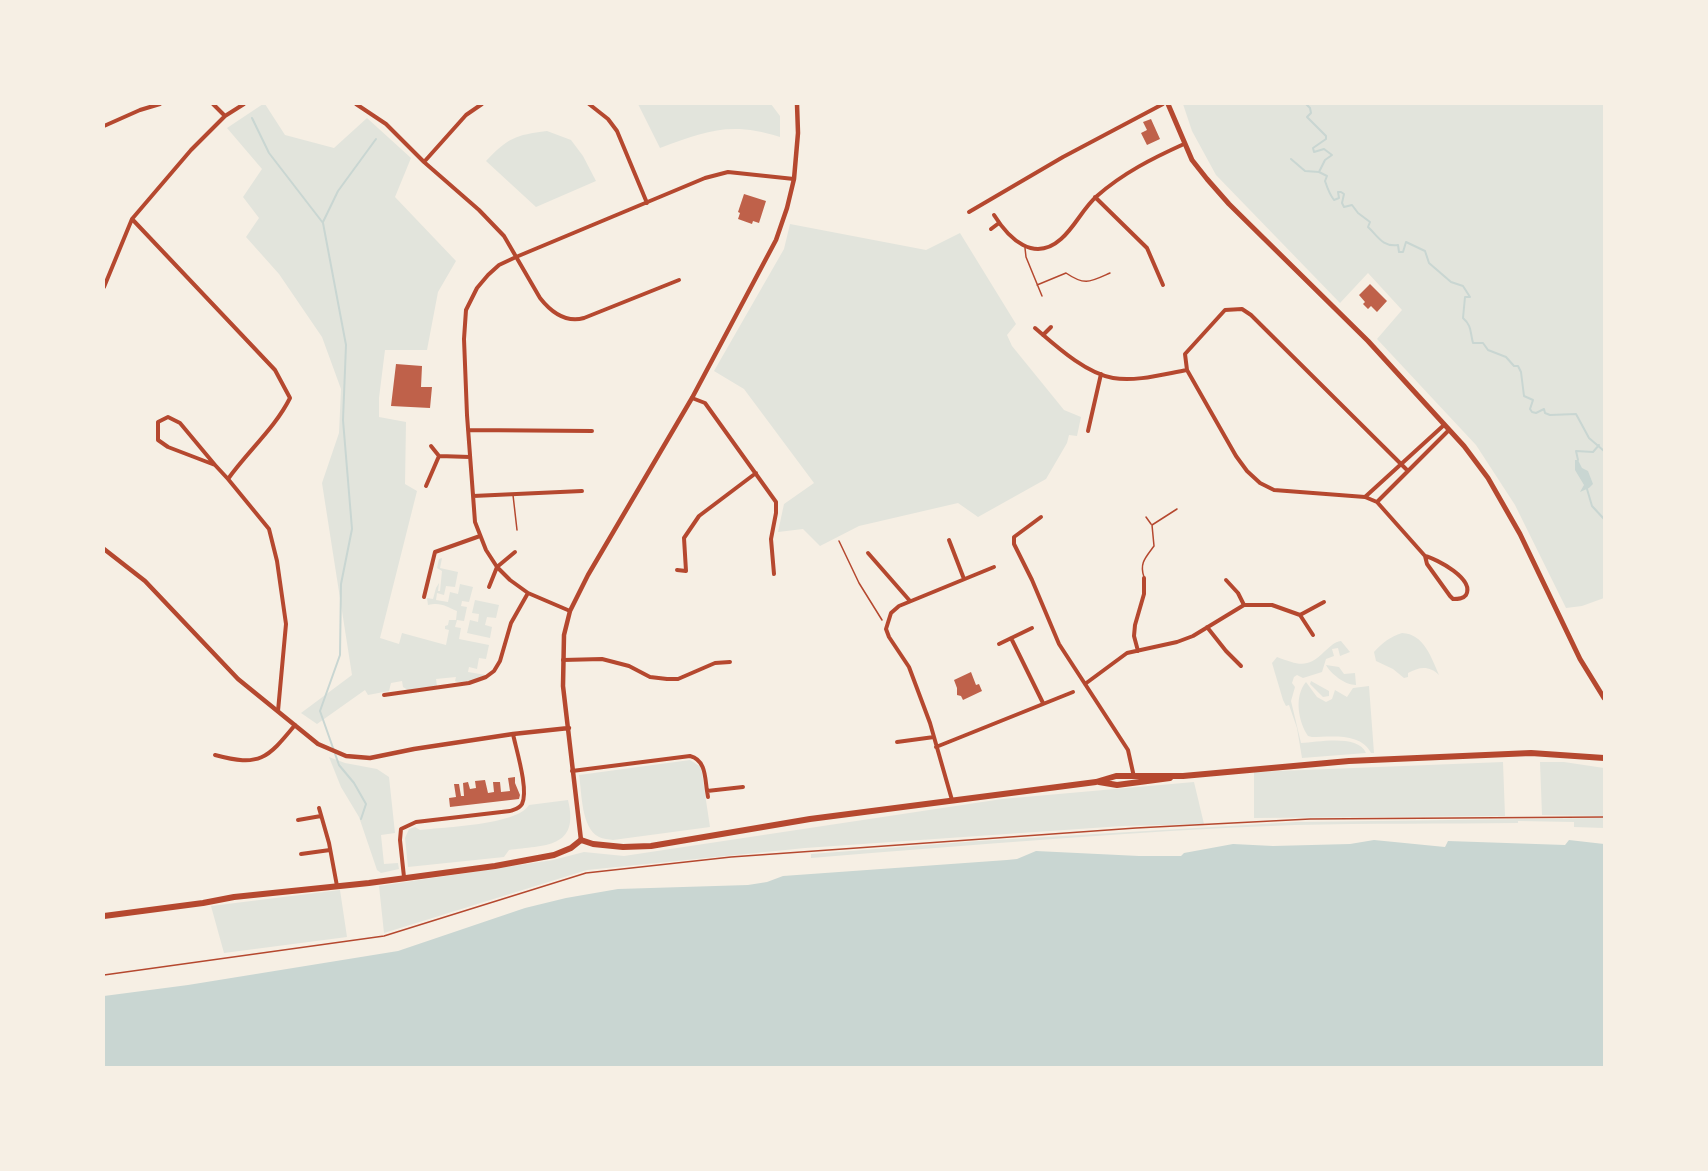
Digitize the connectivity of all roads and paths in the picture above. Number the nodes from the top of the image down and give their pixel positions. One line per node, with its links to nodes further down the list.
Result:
1 (160, 104): 11 (street)
2 (213, 104): 10 (street)
3 (244, 104): 10 (street)
4 (356, 104): 13 (street)
5 (482, 104): 13 (street)
6 (589, 104): 16 (street)
7 (797, 104): 14 (street)
8 (1163, 104): 17 (street)
9 (1168, 104): 12 (main road)
10 (225, 116): 19 (street)
11 (104, 126)
12 (1184, 144): 15 (street); 36 (main road)
13 (424, 162): 23 (street)
14 (794, 179): 16 (street); 35 (street)
15 (1095, 197): 22 (street); 27 (street)
16 (647, 203): 23 (street)
17 (969, 212)
18 (994, 215): 20 (street)
19 (132, 219): 28 (street); 48 (street)
20 (999, 223): 21 (street); 22 (street)
21 (991, 229)
22 (1025, 247): 26 (lane)
23 (516, 257): 25 (street); 37 (street)
24 (1110, 273): 26 (lane)
25 (680, 280)
26 (1037, 285): 29 (lane)
27 (1163, 285)
28 (104, 287)
29 (1042, 296)
30 (1051, 327): 32 (street)
31 (1035, 328): 32 (street)
32 (1043, 335): 34 (street)
33 (1187, 370): 34 (street); 44 (street); 53 (street)
34 (1101, 374): 40 (street)
35 (692, 398): 47 (street); 80 (street)
36 (1444, 425): 38 (main road); 44 (street)
37 (468, 430): 39 (street); 43 (street)
38 (1449, 430): 46 (street); 95 (main road)
39 (592, 431)
40 (1088, 431)
41 (431, 446): 42 (street)
42 (439, 456): 43 (street); 49 (street)
43 (470, 457): 52 (street)
44 (1401, 464): 46 (street); 53 (street)
45 (215, 465): 45 (street); 48 (street)
46 (1408, 471): 54 (street)
47 (756, 473): 69 (street); 70 (street)
48 (228, 479): 97 (street)
49 (426, 486)
50 (582, 491): 51 (street)
51 (513, 494): 52 (street); 59 (lane)
52 (473, 496): 60 (street)
53 (1365, 497): 54 (street)
54 (1377, 502): 66 (street)
55 (1177, 509): 58 (lane)
56 (1146, 517): 58 (lane)
57 (1041, 518): 92 (street)
58 (1152, 525): 71 (lane)
59 (517, 530)
60 (480, 536): 67 (street); 76 (street)
61 (950, 540): 72 (street)
62 (839, 541): 84 (path)
63 (104, 549): 97 (street)
64 (515, 552): 67 (street)
65 (868, 553): 77 (street)
66 (1425, 556): 66 (street)
67 (497, 567): 74 (street); 75 (street)
68 (994, 567): 72 (street)
69 (677, 570)
70 (774, 574)
71 (1144, 578): 88 (street)
72 (964, 579): 77 (street)
73 (1226, 580): 79 (street)
74 (489, 587)
75 (528, 593): 80 (street); 94 (street)
76 (424, 597)
77 (910, 601): 84 (street)
78 (1324, 602): 81 (street)
79 (1244, 605): 81 (street); 82 (street)
80 (570, 611): 89 (street)
81 (1300, 615): 85 (street)
82 (1207, 627): 88 (street); 91 (street)
83 (1032, 628): 86 (street)
84 (886, 629): 101 (street)
85 (1313, 635)
86 (1011, 638): 87 (street); 96 (street)
87 (999, 644)
88 (1138, 651): 92 (street)
89 (563, 660): 90 (street); 99 (street)
90 (730, 662)
91 (1241, 666)
92 (1085, 684): 107 (street)
93 (1073, 692): 96 (street)
94 (384, 695)
95 (1605, 698)
96 (1043, 703): 103 (street)
97 (278, 711): 98 (street)
98 (295, 725): 100 (street); 104 (street)
99 (569, 728): 100 (street); 106 (street)
100 (513, 734): 122 (street)
101 (934, 737): 102 (street); 103 (street)
102 (897, 742)
103 (936, 747): 114 (street)
104 (216, 755)
105 (1605, 758): 108 (main road)
106 (572, 771): 112 (street); 119 (street)
107 (1134, 775): 108 (main road); 109 (main road); 110 (street)
108 (1184, 776): 110 (main road)
109 (1096, 782): 110 (main road); 114 (main road)
110 (1136, 783)
111 (743, 787): 112 (street)
112 (707, 791): 113 (street)
113 (708, 797)
114 (952, 801): 119 (main road)
115 (319, 808): 116 (street)
116 (321, 816): 118 (street); 120 (street)
117 (1605, 817): 125 (path)
118 (298, 820)
119 (581, 840): 122 (main road)
120 (330, 850): 121 (street); 123 (street)
121 (301, 854)
122 (404, 877): 123 (main road)
123 (337, 886): 124 (main road)
124 (104, 916)
125 (104, 975)

